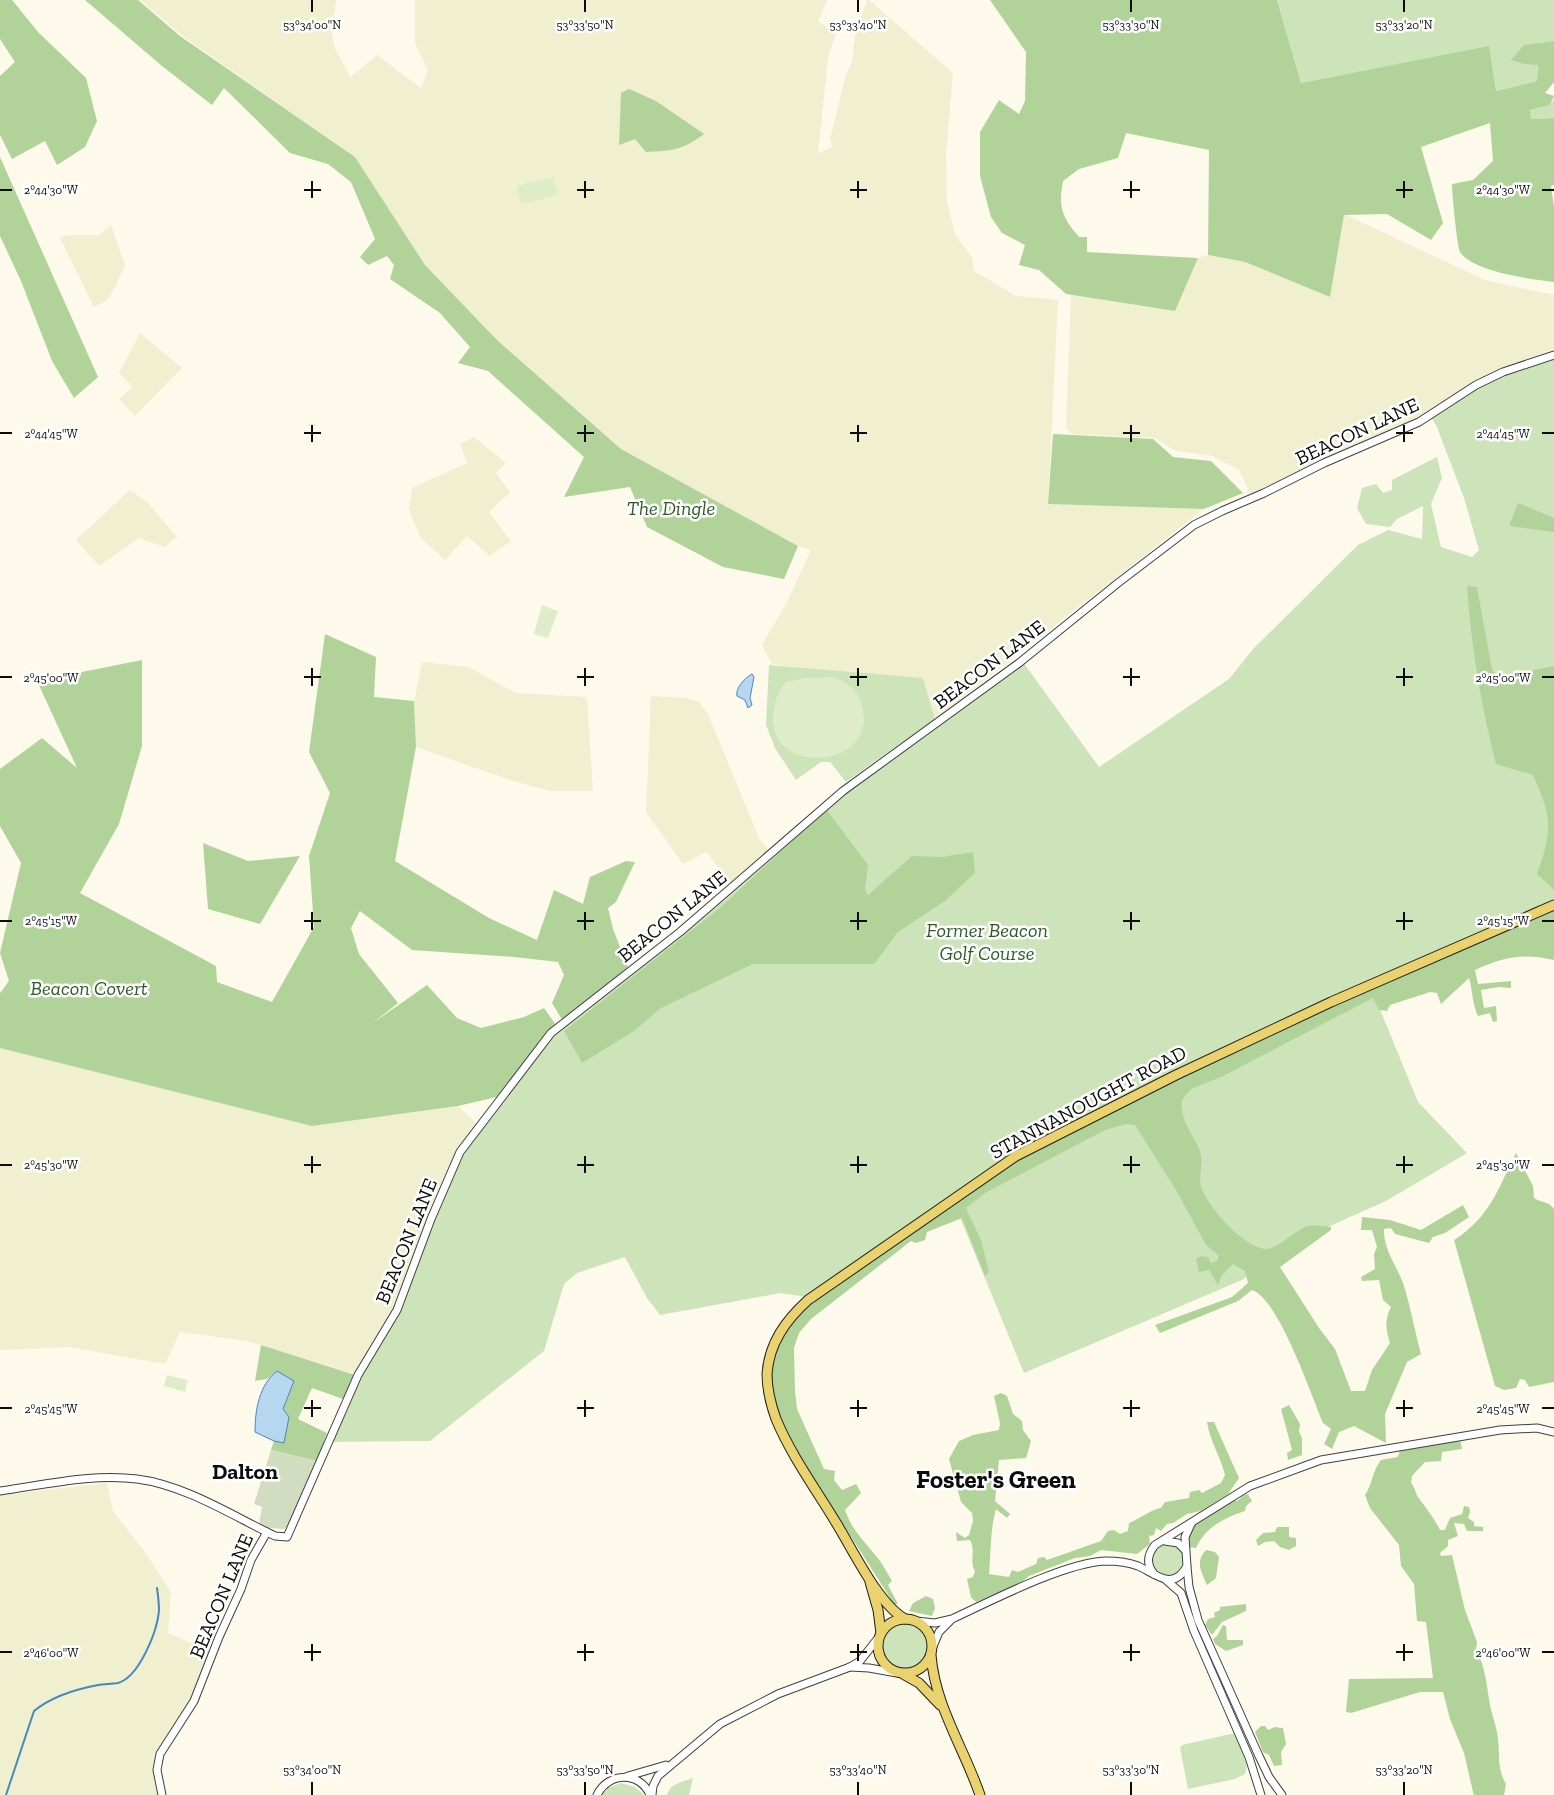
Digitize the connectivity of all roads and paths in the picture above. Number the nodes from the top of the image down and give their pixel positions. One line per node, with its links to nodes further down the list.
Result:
1 (1554, 355): 6 (street, BEACON LANE)
2 (1554, 905): 13 (main road, STANNANOUGHT ROAD)
3 (1554, 1432): 5 (street)
4 (0, 1491): 6 (street)
5 (1191, 1524): 7 (street); 8 (street)
6 (267, 1532): 25 (street, BEACON LANE)
7 (1160, 1542): 8 (street); 9 (street)
8 (1186, 1553): 11 (street)
9 (1148, 1556): 10 (street); 12 (street)
10 (1130, 1563): 12 (street); 16 (street)
11 (1186, 1566): 14 (street); 30 (street)
12 (1154, 1574): 14 (street)
13 (867, 1575): 15 (main road, STANNANOUGHT ROAD); 18 (main road, STANNANOUGHT ROAD)
14 (1166, 1580): 29 (street)
15 (905, 1619): 17 (main road); 18 (main road)
16 (952, 1619): 17 (street); 19 (street)
17 (916, 1621): 19 (main road)
18 (880, 1635): 20 (street); 21 (main road)
19 (932, 1652): 21 (main road); 22 (main road)
20 (850, 1667): 21 (street); 23 (street)
21 (900, 1673): 22 (main road)
22 (942, 1707): 28 (main road)
23 (668, 1765): 24 (street); 27 (street)
24 (625, 1777): 26 (street); 27 (street)
25 (162, 1795)
26 (597, 1795)
27 (651, 1795)
28 (980, 1795)
29 (1261, 1795)
30 (1282, 1795)

